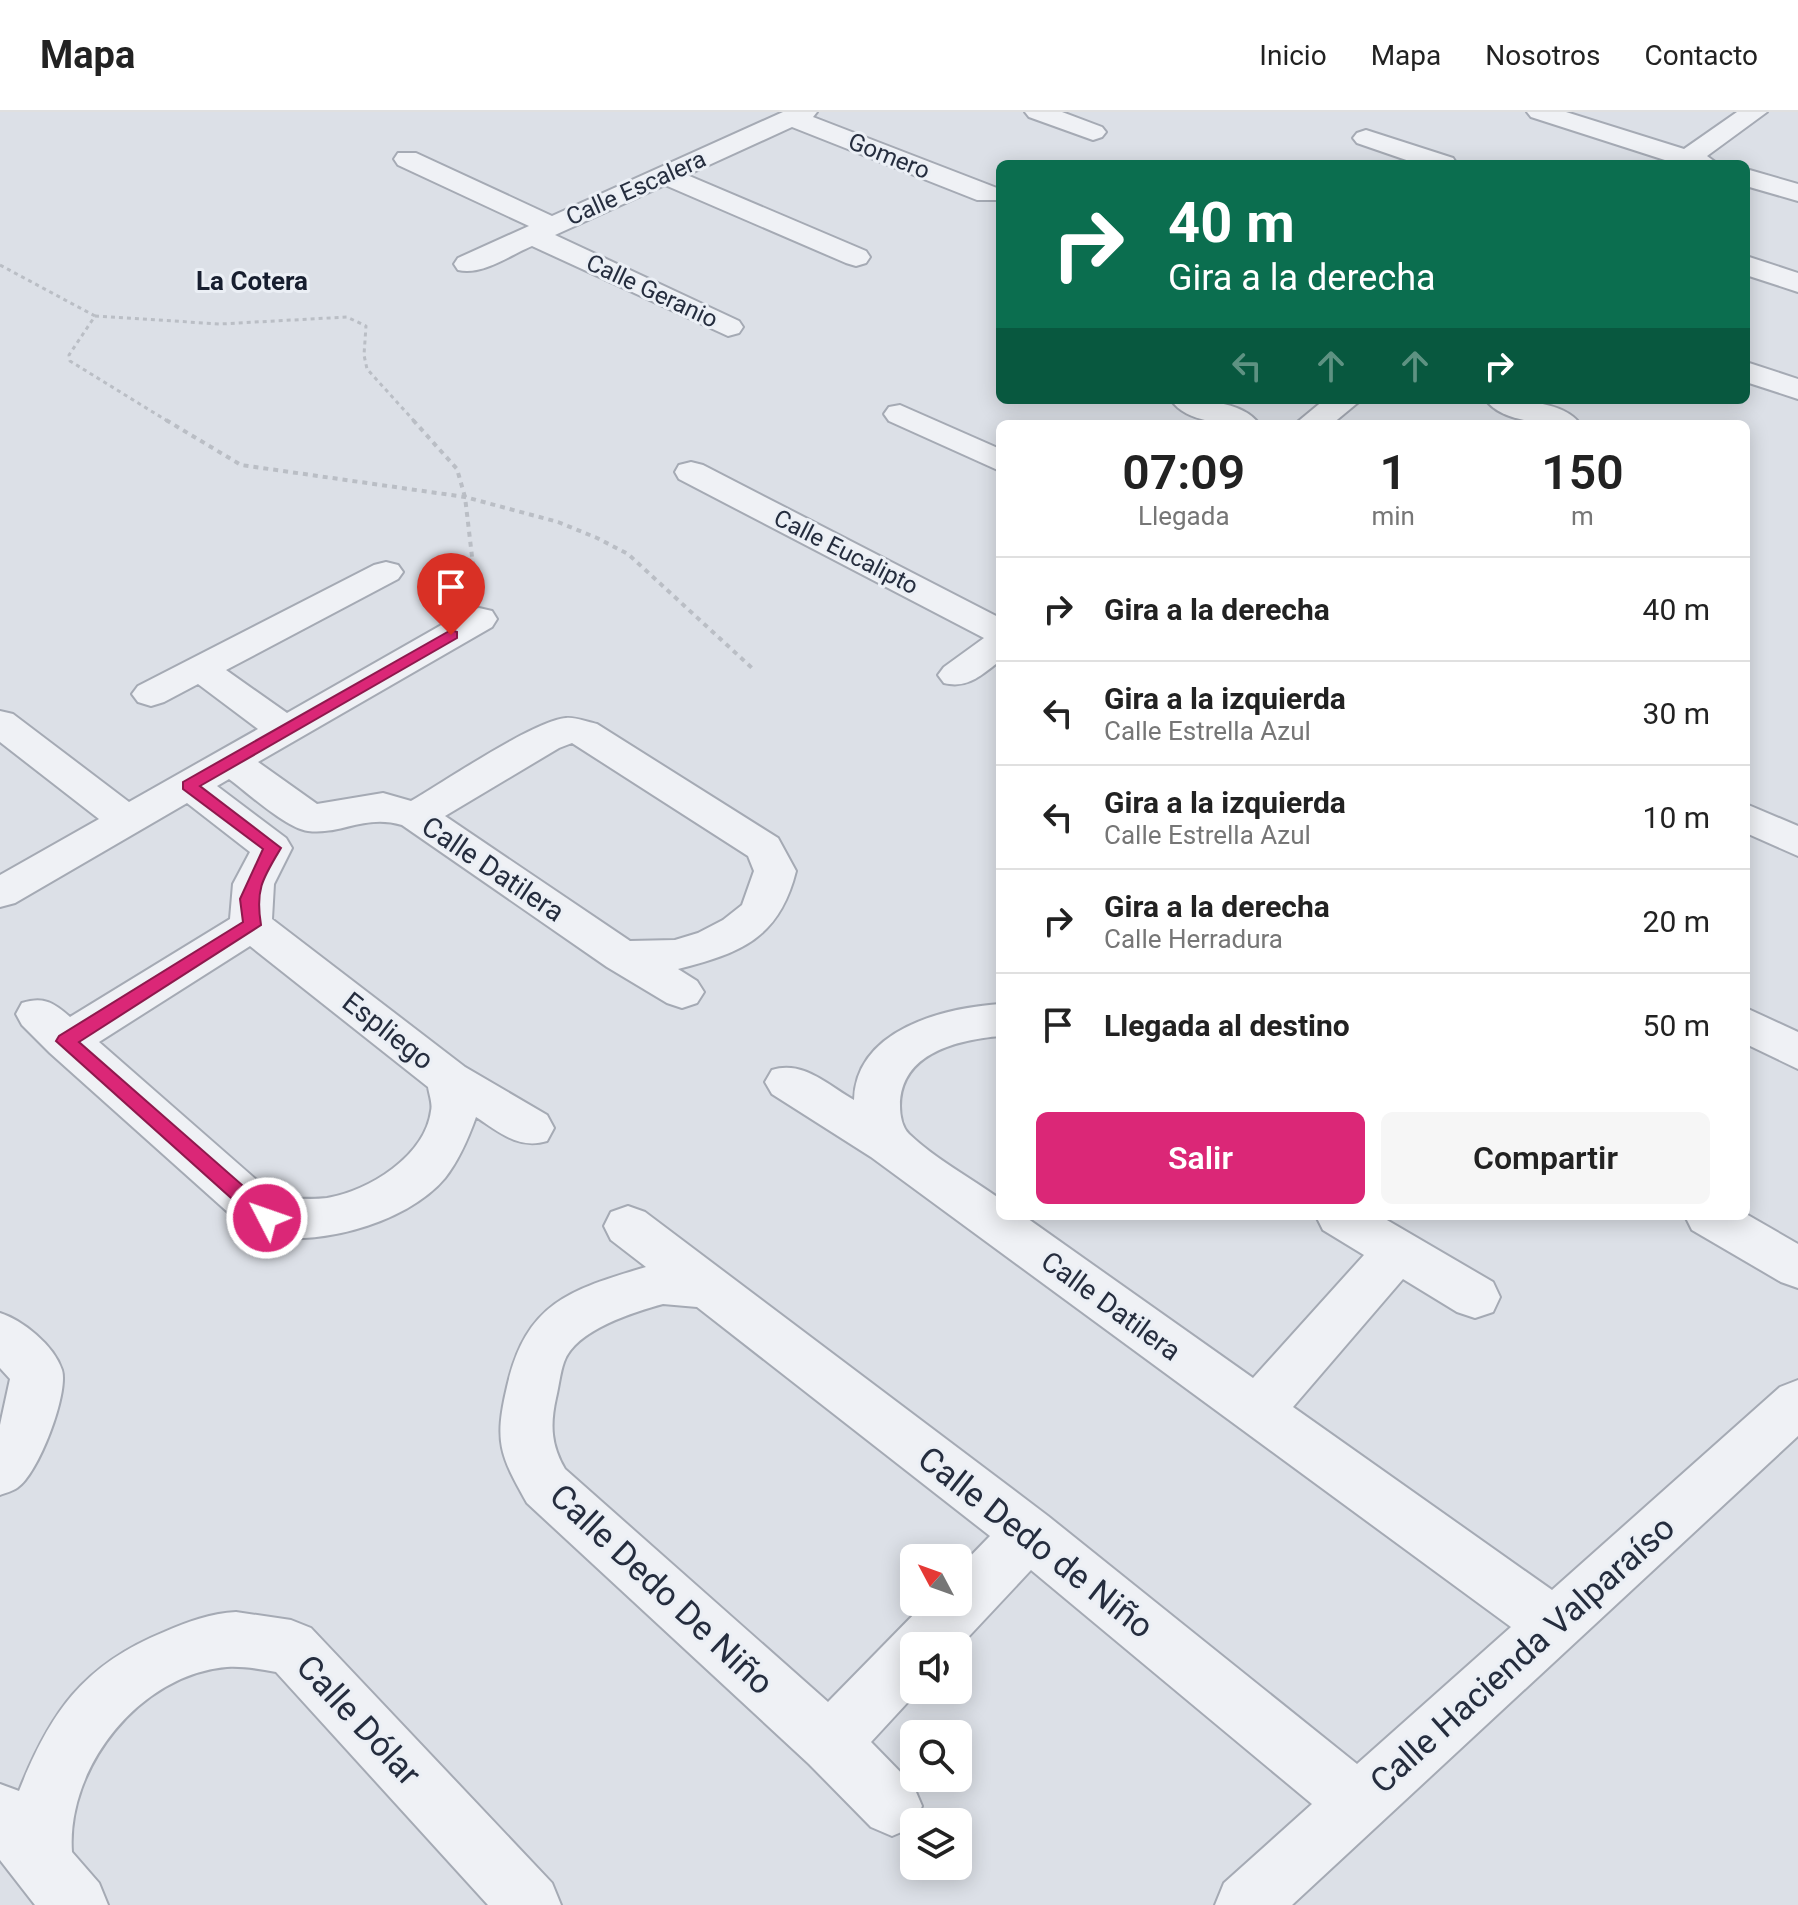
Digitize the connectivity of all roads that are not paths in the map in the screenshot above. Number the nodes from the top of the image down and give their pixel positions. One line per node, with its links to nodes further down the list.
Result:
1 (1038, 112): 5 (street)
2 (1540, 112): 9 (street)
3 (1754, 112): 10 (street)
4 (798, 115): 11 (street, Calle Escalera); 14 (street, Gomero)
5 (1093, 132)
6 (1366, 138): 8 (street)
7 (407, 159): 15 (street, Calle Geranio)
8 (1432, 160)
9 (1684, 160)
10 (1693, 160)
11 (664, 175): 15 (street, Calle Escalera); 16 (street)
12 (1750, 178): 13 (street)
13 (1798, 193)
14 (987, 194)
15 (542, 231): 17 (street, Calle Escalera); 20 (street, Calle Geranio)
16 (856, 257)
17 (468, 264)
18 (1750, 266): 19 (street)
19 (1798, 283)
20 (728, 327)
21 (1750, 372): 22 (street)
22 (1798, 390)
23 (1196, 404): 27 (street)
24 (1339, 404): 28 (street)
25 (1512, 404): 29 (street)
26 (900, 414): 30 (street)
27 (1234, 420)
28 (1317, 420)
29 (1554, 420)
30 (996, 459)
31 (691, 472): 34 (street, Calle Eucalipto)
32 (386, 572): 36 (street)
33 (479, 619): 39 (street)
34 (996, 630)
35 (996, 647): 37 (street)
36 (201, 669): 38 (street); 39 (street)
37 (957, 675)
38 (151, 694)
39 (285, 730): 41 (street)
40 (4, 731): 45 (street)
41 (231, 761): 42 (street); 43 (street, Calle Datilera)
42 (189, 785): 45 (street); 48 (street)
43 (416, 816): 49 (street, Calle Datilera); 49 (street)
44 (1750, 819): 46 (street)
45 (127, 820): 47 (street)
46 (1798, 842)
47 (0, 893)
48 (252, 925): 54 (street, Espliego); 54 (street, Espliego)
49 (622, 956): 50 (street, Calle Datilera)
50 (682, 992)
51 (996, 1020): 57 (street)
52 (1750, 1026): 53 (street)
53 (1798, 1052)
54 (449, 1079): 56 (street)
55 (788, 1082): 57 (street, Calle Datilera)
56 (531, 1128)
57 (888, 1144): 67 (street, Calle Datilera)
58 (1347, 1220): 61 (street)
59 (1716, 1220): 62 (street)
60 (628, 1226): 63 (street, Calle Dedo de Niño)
61 (1398, 1251): 64 (street); 67 (street)
62 (1798, 1268)
63 (708, 1287): 69 (street, Calle Dedo de Niño); 73 (street, Calle Dedo De Niño)
64 (1475, 1297)
65 (0, 1334): 68 (street)
66 (1798, 1403): 70 (street, Calle Hacienda Valparaíso)
67 (1257, 1411): 70 (street, Calle Datilera)
68 (0, 1471)
69 (1029, 1534): 71 (street, Calle Dedo De Niño); 74 (street, Calle Dedo de Niño)
70 (1554, 1625): 74 (street, Calle Hacienda Valparaíso)
71 (935, 1632)
72 (900, 1669): 73 (street)
73 (830, 1743): 75 (street, Calle Dedo De Niño)
74 (1358, 1803): 79 (street, Calle Hacienda Valparaíso)
75 (892, 1806)
76 (0, 1814): 77 (street)
77 (60, 1884): 78 (street, Calle Dólar)
78 (530, 1905)
79 (1246, 1905)

